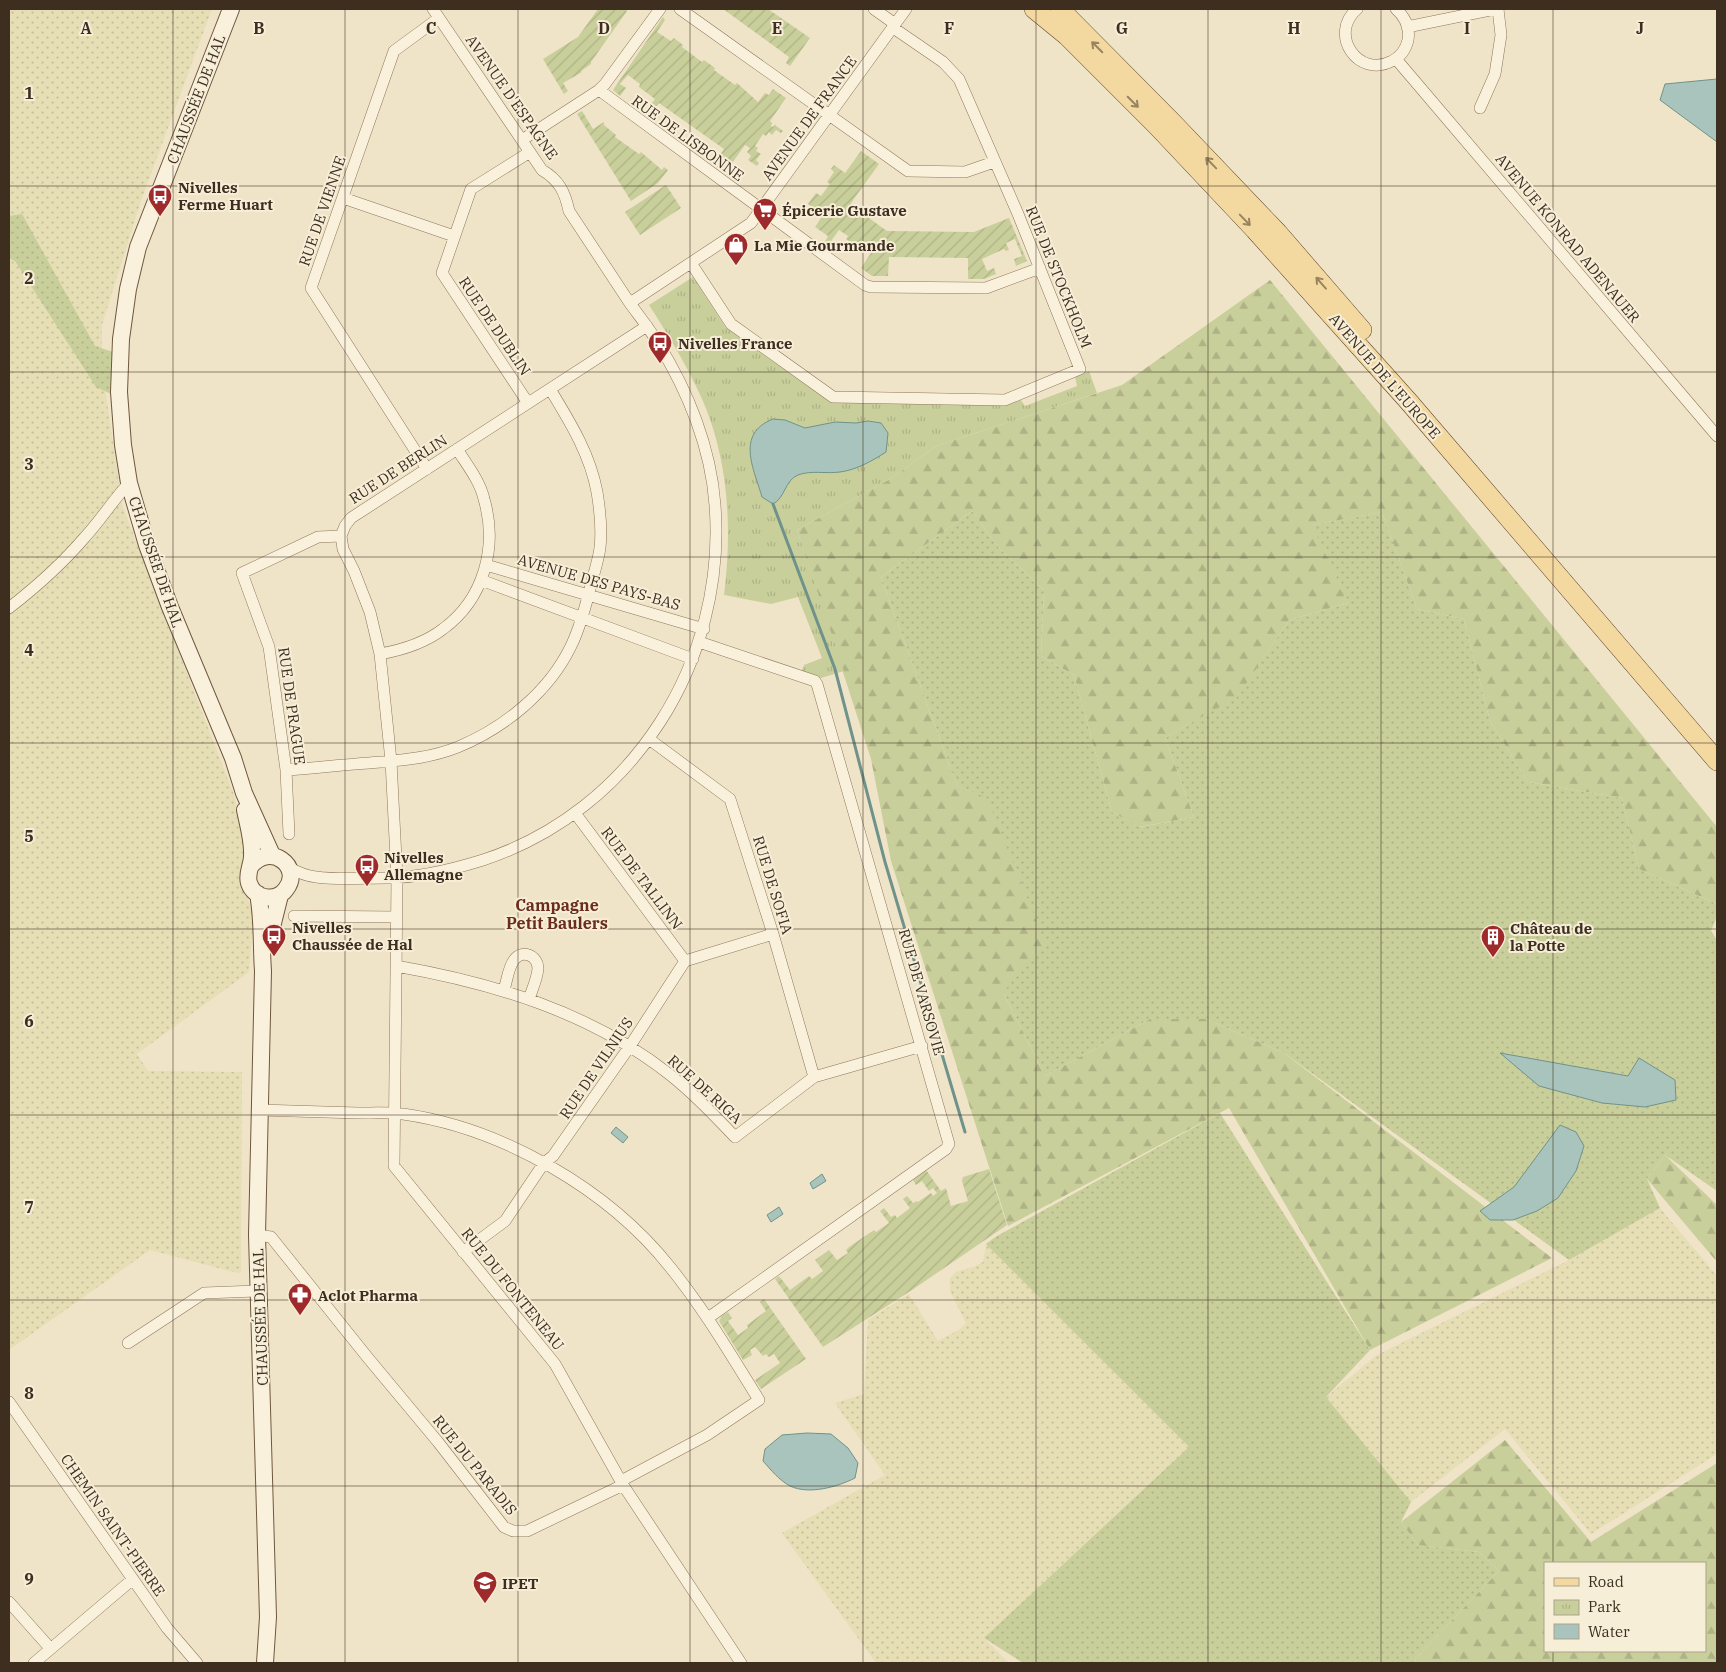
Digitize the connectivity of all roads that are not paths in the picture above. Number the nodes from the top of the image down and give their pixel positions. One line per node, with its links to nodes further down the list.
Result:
1 (231, 9): 34 (main road, CHAUSSÉE DE HAL)
2 (660, 9): 16 (street)
3 (680, 9): 18 (street)
4 (874, 9): 13 (street, RUE DE STOCKHOLM)
5 (906, 9): 13 (street, AVENUE DE FRANCE)
6 (1034, 9): 48 (main road, AVENUE DE L'EUROPE, one-way to 48)
7 (1060, 9): 46 (main road, AVENUE DE L'EUROPE, one-way to 7)
8 (1357, 9): 11 (street)
9 (1396, 9): 14 (street)
10 (1497, 9): 14 (street); 17 (street)
11 (1345, 13): 15 (street)
12 (436, 14): 19 (street, AVENUE D'ESPAGNE); 22 (street, RUE DE VIENNE)
13 (894, 26): 18 (street, AVENUE DE FRANCE); 21 (street, RUE DE STOCKHOLM)
14 (1407, 26): 15 (street)
15 (1396, 59): 31 (street, AVENUE KONRAD ADENAUER)
16 (599, 90): 19 (street); 23 (street, RUE DE LISBONNE)
17 (1480, 108)
18 (829, 116): 21 (street); 23 (street, AVENUE DE FRANCE)
19 (522, 140): 20 (street, AVENUE D'ESPAGNE)
20 (530, 152): 24 (street, RUE DE DUBLIN); 27 (street, AVENUE D'ESPAGNE)
21 (994, 162): 26 (street, RUE DE STOCKHOLM)
22 (343, 198): 24 (street); 33 (street, RUE DE VIENNE)
23 (761, 210): 25 (street, AVENUE DE FRANCE); 26 (street, RUE DE LISBONNE)
24 (454, 236): 30 (street, RUE DE DUBLIN)
25 (692, 262): 26 (street, RUE DE STOCKHOLM); 27 (street, AVENUE DE FRANCE)
26 (1040, 268)
27 (630, 303): 28 (street, AVENUE D'ESPAGNE)
28 (647, 326): 29 (street, RUE DE BERLIN); 41 (street, AVENUE D'ESPAGNE)
29 (550, 389): 30 (street, RUE DE BERLIN); 38 (street)
30 (528, 403): 32 (street, RUE DE BERLIN)
31 (1717, 436)
32 (457, 449): 33 (street, RUE DE BERLIN); 36 (street)
33 (427, 469): 35 (street, RUE DE BERLIN)
34 (129, 483): 39 (street); 50 (main road, CHAUSSÉE DE HAL)
35 (341, 536): 43 (street); 49 (street, RUE DE PRAGUE)
36 (486, 565): 37 (street); 38 (street, AVENUE DES PAYS-BAS)
37 (481, 580): 40 (street); 43 (street)
38 (588, 594): 40 (street); 41 (street, AVENUE DES PAYS-BAS)
39 (9, 608)
40 (582, 618): 44 (street); 47 (street)
41 (704, 628): 42 (street, AVENUE D'ESPAGNE)
42 (699, 642): 44 (street, AVENUE D'ESPAGNE); 69 (street, RUE DE VARSOVIE)
43 (380, 654): 47 (street)
44 (693, 659): 45 (street, AVENUE D'ESPAGNE)
45 (649, 738): 51 (street, AVENUE D'ESPAGNE); 62 (street, RUE DE SOFIA)
46 (1717, 745)
47 (392, 761): 49 (street); 57 (street)
48 (1717, 762)
49 (286, 770): 52 (street, RUE DE PRAGUE)
50 (244, 792): 53 (main road, CHAUSSÉE DE HAL); 54 (main road, CHAUSSÉE DE HAL)
51 (575, 813): 57 (street, AVENUE D'ESPAGNE); 63 (street, RUE DE TALLINN)
52 (289, 834)
53 (272, 855): 54 (main road); 55 (main road, CHAUSSÉE DE HAL)
54 (250, 867): 59 (main road, CHAUSSÉE DE HAL)
55 (288, 867): 56 (street); 58 (main road, CHAUSSÉE DE HAL)
56 (316, 877): 57 (street, AVENUE D'ESPAGNE); 58 (street)
57 (397, 878): 61 (street, RUE DU FONTENEAU)
58 (283, 892): 59 (main road); 65 (main road, CHAUSSÉE DE HAL)
59 (258, 894): 65 (main road, CHAUSSÉE DE HAL)
60 (294, 916): 61 (street)
61 (396, 917): 64 (street, RUE DU FONTENEAU)
62 (773, 934): 63 (street); 70 (street, RUE DE SOFIA)
63 (685, 960): 68 (street, RUE DE VILNIUS)
64 (396, 966): 66 (street); 72 (street, RUE DU FONTENEAU)
65 (263, 971): 71 (main road, CHAUSSÉE DE HAL)
66 (504, 990): 67 (street); 67 (street)
67 (529, 999): 68 (street)
68 (630, 1046): 70 (street, RUE DE RIGA); 73 (street, RUE DE VILNIUS)
69 (922, 1046): 70 (street, RUE DE RIGA); 77 (street, RUE DE VARSOVIE)
70 (814, 1077)
71 (259, 1110): 72 (street); 74 (main road, CHAUSSÉE DE HAL)
72 (394, 1114): 73 (street); 75 (street, RUE DU FONTENEAU)
73 (544, 1163): 75 (street, RUE DE VILNIUS); 77 (street)
74 (257, 1234): 76 (main road, CHAUSSÉE DE HAL); 80 (street, RUE DU PARADIS)
75 (463, 1252): 80 (street, RUE DU FONTENEAU)
76 (258, 1291): 78 (street); 86 (main road, CHAUSSÉE DE HAL)
77 (708, 1318): 80 (street, RUE DU PARADIS)
78 (128, 1342)
79 (9, 1402): 81 (street, CHEMIN SAINT-PIERRE)
80 (622, 1483): 87 (street)
81 (133, 1579): 83 (street); 85 (street, CHEMIN SAINT-PIERRE)
82 (9, 1602): 83 (street)
83 (50, 1648): 84 (street)
84 (34, 1663)
85 (197, 1663)
86 (265, 1663)
87 (741, 1663)

